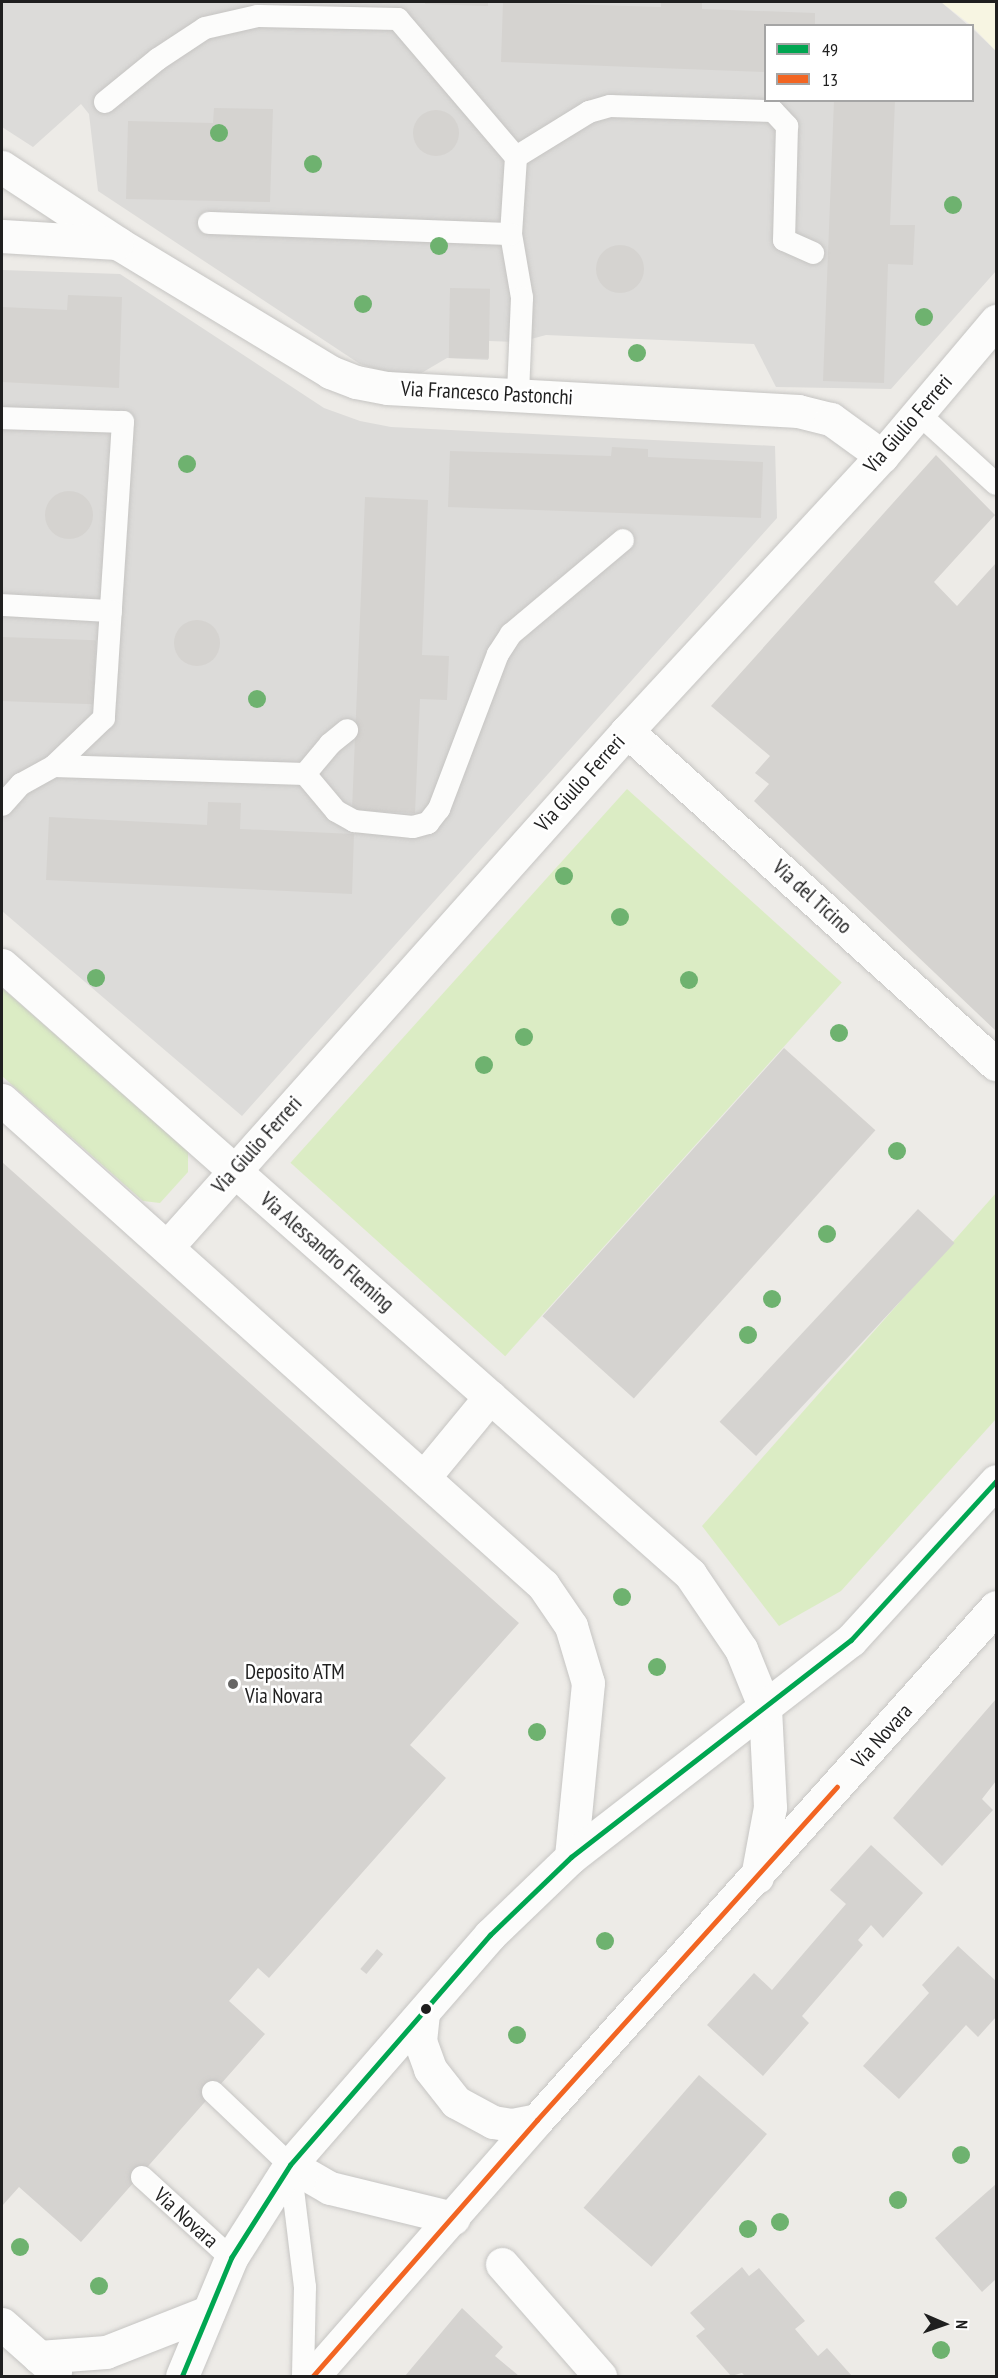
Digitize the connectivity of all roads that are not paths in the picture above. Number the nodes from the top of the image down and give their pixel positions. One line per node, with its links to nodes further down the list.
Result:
1 (398, 10): 2 (lane); 3 (lane)
2 (105, 102)
3 (516, 157): 6 (lane); 9 (lane)
4 (2, 166): 8 (street, Via Francesco Pastonchi)
5 (209, 223): 6 (lane)
6 (512, 234): 11 (lane)
7 (2, 236): 8 (street, Via Francesco Pastonchi)
8 (119, 243): 11 (street, Via Francesco Pastonchi)
9 (813, 253)
10 (996, 321): 12 (street, Via Giulio Ferreri)
11 (518, 394): 14 (street, Via Francesco Pastonchi)
12 (918, 413): 14 (street, Via Giulio Ferreri); 15 (lane)
13 (2, 418): 18 (lane)
14 (882, 456): 20 (street, Via Giulio Ferreri)
15 (996, 484)
16 (623, 540): 22 (lane)
17 (2, 605): 18 (lane)
18 (111, 611): 21 (lane)
19 (347, 730): 22 (lane)
20 (627, 731): 25 (street, Via del Ticino); 27 (street, Via Giulio Ferreri)
21 (54, 766): 22 (lane); 23 (lane)
22 (305, 774)
23 (2, 805)
24 (2, 965): 27 (street, Via Alessandro Fleming)
25 (996, 1064)
26 (2, 1100): 28 (street)
27 (234, 1170): 28 (street, Via Giulio Ferreri); 29 (street, Via Alessandro Fleming)
28 (167, 1247): 30 (street)
29 (490, 1397): 30 (street); 33 (street, Via Alessandro Fleming)
30 (424, 1477): 34 (street)
31 (996, 1481): 33 (street, Via Novara)
32 (996, 1607): 35 (street, Via Novara)
33 (765, 1708): 34 (street, Via Novara); 35 (street, Via Alessandro Fleming)
34 (571, 1857): 36 (street, Via Novara)
35 (756, 1878): 38 (street, Via Novara)
36 (423, 2013): 38 (street); 39 (street, Via Novara)
37 (213, 2092): 39 (lane)
38 (537, 2120): 41 (street, Via Novara)
39 (290, 2165): 41 (street); 42 (street, Via Novara); 48 (lane)
40 (141, 2177): 42 (lane, Via Novara)
41 (453, 2218): 49 (street, Via Novara)
42 (231, 2258): 44 (street, Via Novara)
43 (502, 2264): 50 (street)
44 (208, 2312): 46 (street); 47 (street, Via Novara)
45 (2, 2324): 46 (street)
46 (50, 2367)
47 (182, 2376)
48 (303, 2376)
49 (313, 2376)
50 (600, 2376)

